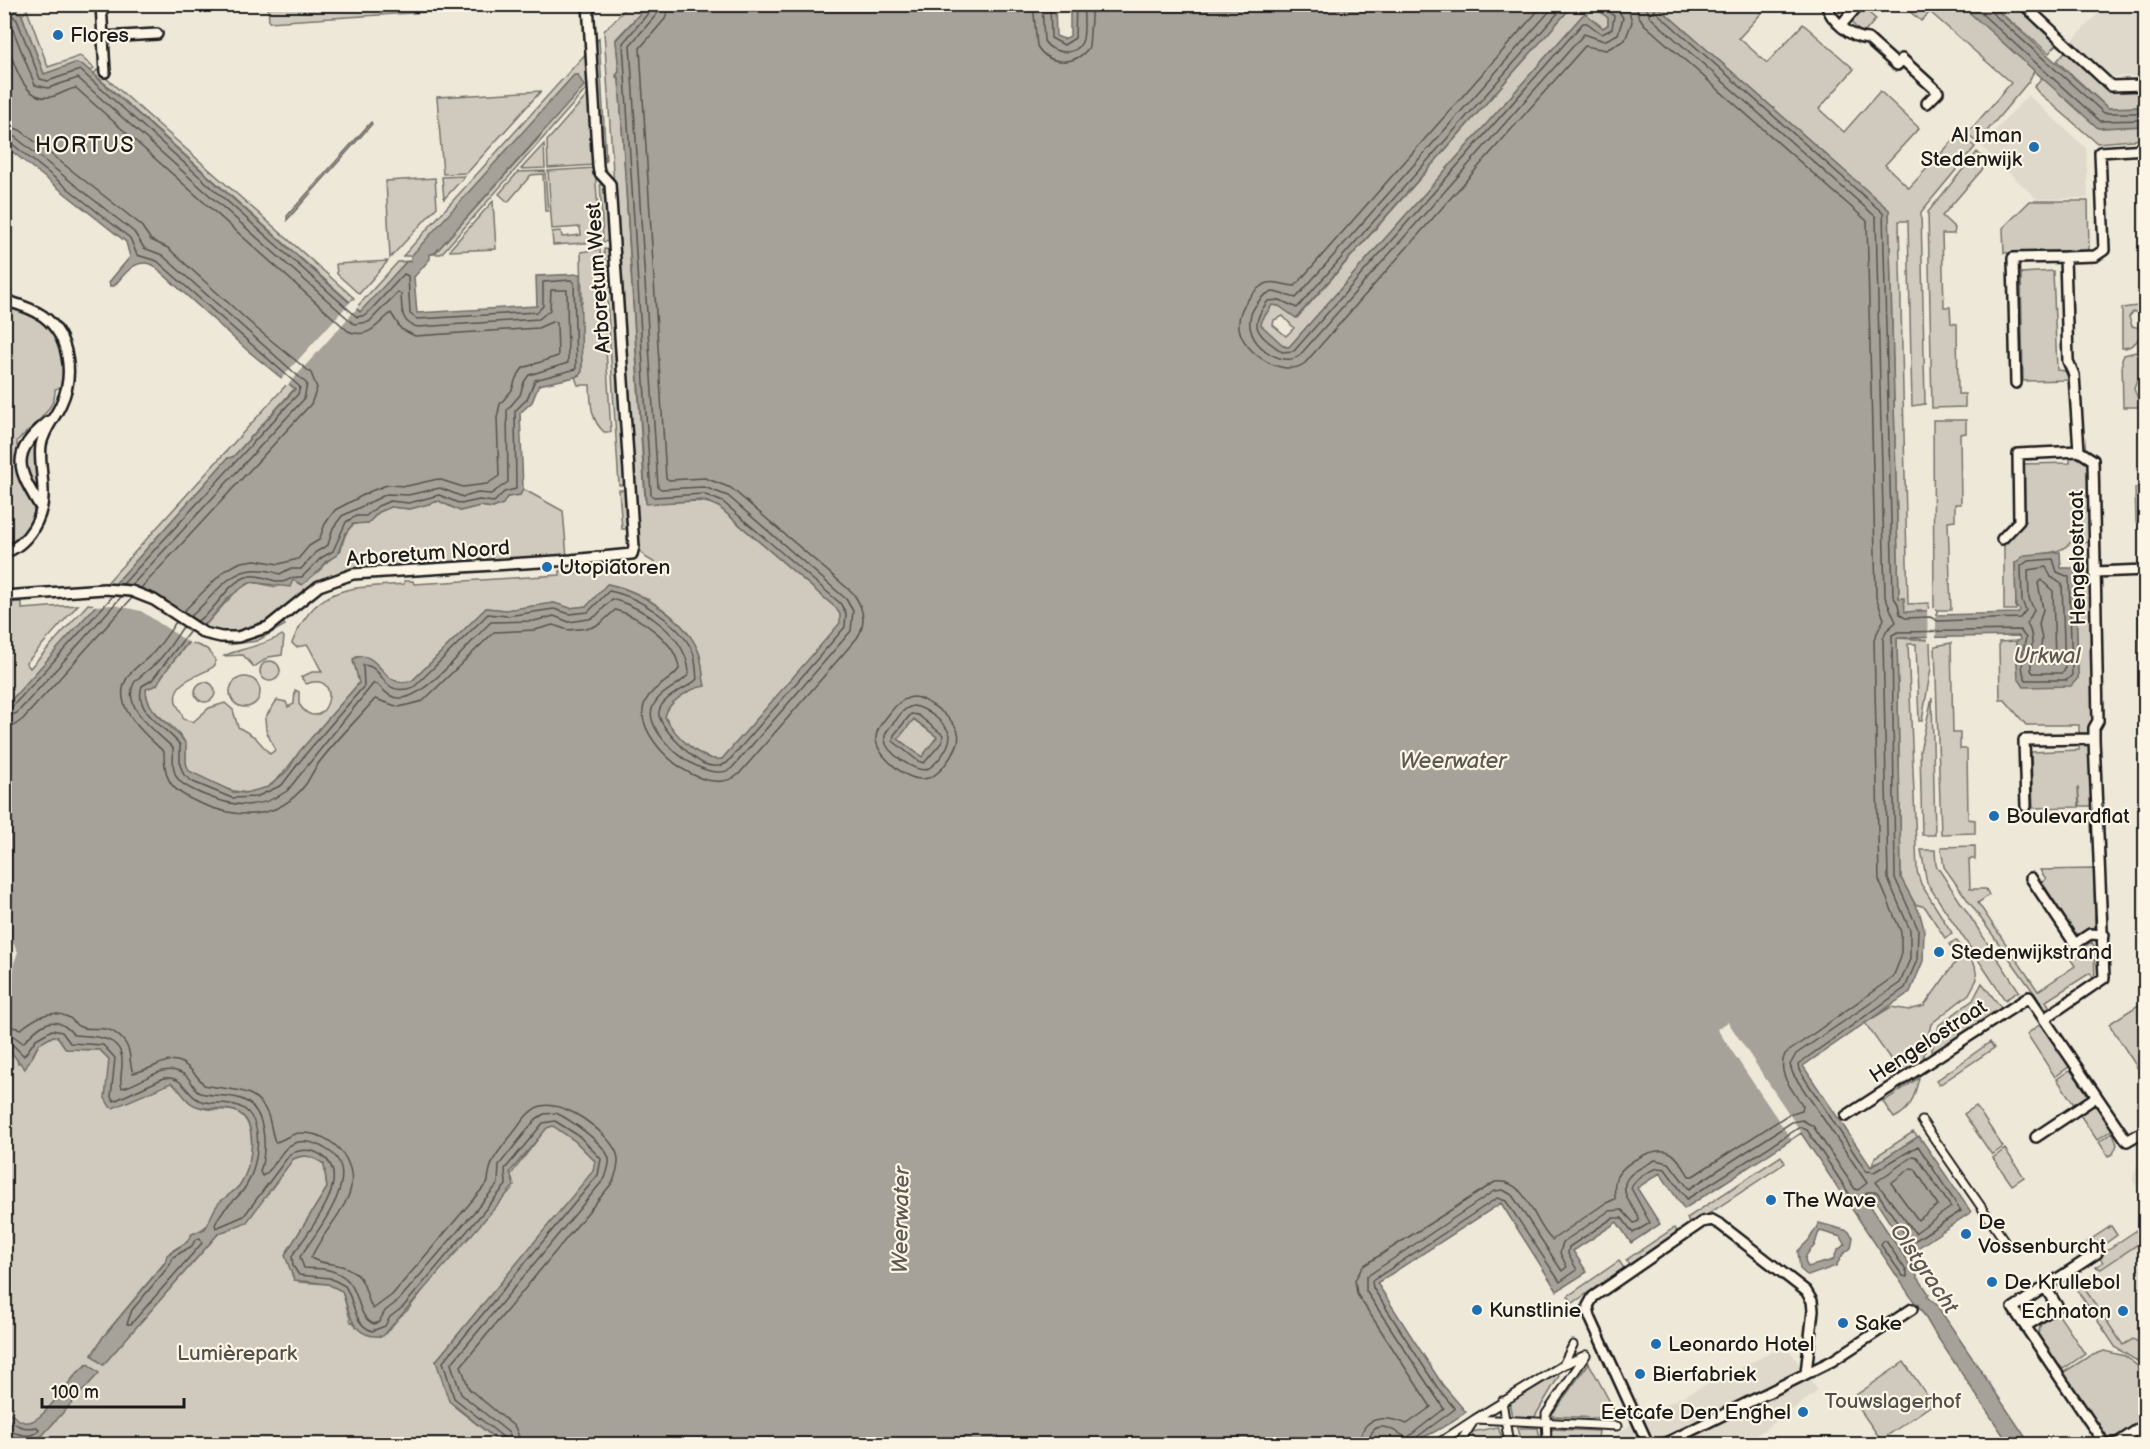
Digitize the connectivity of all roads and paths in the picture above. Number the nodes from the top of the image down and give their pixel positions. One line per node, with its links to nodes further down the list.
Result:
1 (101, 4): 8 (street)
2 (588, 4): 21 (street, Arboretum West)
3 (1826, 4): 6 (street)
4 (1859, 4): 6 (street)
5 (2023, 4): 10 (street)
6 (1841, 25): 11 (street)
7 (157, 34): 8 (street)
8 (103, 37): 9 (street)
9 (105, 72)
10 (2145, 85)
11 (1927, 102)
12 (2145, 148): 13 (street)
13 (2065, 257): 15 (street); 17 (street, Hengelostraat)
14 (4, 300): 16 (street)
15 (2016, 383)
16 (51, 419): 18 (street); 18 (street)
17 (2079, 451): 19 (street); 23 (street, Hengelostraat)
18 (41, 508): 20 (street)
19 (2002, 539)
20 (4, 553)
21 (632, 554): 24 (street, Arboretum Noord)
22 (2145, 570): 23 (street)
23 (2095, 572): 25 (street, Hengelostraat)
24 (4, 596)
25 (2094, 738): 26 (street); 28 (street, Hengelostraat)
26 (2026, 806)
27 (2031, 878): 28 (street)
28 (2104, 935): 29 (street, Hengelostraat)
29 (2044, 1019): 30 (street); 31 (street, Hengelostraat)
30 (2096, 1097): 33 (street); 34 (street)
31 (1846, 1116)
32 (1922, 1120): 35 (street)
33 (2145, 1130)
34 (2036, 1137)
35 (2004, 1240)
36 (2097, 1253): 37 (street)
37 (2045, 1287): 39 (street); 39 (street)
38 (1912, 1309): 42 (street)
39 (2026, 1326): 56 (street)
40 (1573, 1345): 41 (street)
41 (1563, 1365): 43 (street); 46 (street)
42 (1806, 1373): 54 (street); 55 (street)
43 (1502, 1401): 44 (street); 45 (street)
44 (1475, 1419): 45 (street); 49 (street); 50 (street)
45 (1506, 1421): 46 (street); 52 (street)
46 (1545, 1423): 48 (street); 53 (street)
47 (2145, 1425): 57 (street)
48 (1617, 1426)
49 (1461, 1441): 51 (street)
50 (1437, 1444)
51 (1469, 1444)
52 (1509, 1444)
53 (1547, 1444)
54 (1648, 1444)
55 (1665, 1444)
56 (2110, 1444)
57 (2116, 1444)

